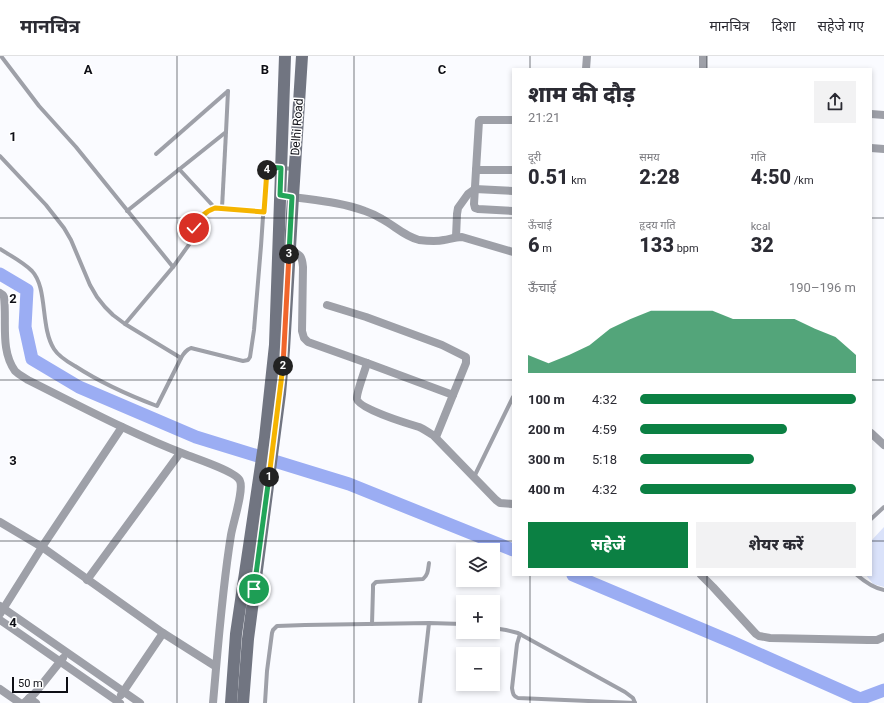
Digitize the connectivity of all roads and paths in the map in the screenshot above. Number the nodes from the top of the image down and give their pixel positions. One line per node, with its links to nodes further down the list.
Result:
1 (1, 56): 26 (lane)
2 (285, 56): 16 (main road, Delhi Road)
3 (302, 56): 18 (main road, Delhi Road)
4 (587, 56): 6 (street)
5 (703, 56): 7 (street)
6 (586, 68)
7 (703, 68)
8 (872, 114): 9 (street)
9 (884, 114)
10 (512, 120): 19 (street)
11 (226, 132): 14 (lane); 17 (lane); 25 (lane)
12 (872, 148): 13 (street)
13 (884, 149)
14 (156, 154)
15 (0, 156): 36 (lane)
16 (281, 168): 18 (lane); 23 (main road, Delhi Road); 28 (lane)
17 (179, 169): 24 (lane); 26 (lane)
18 (294, 169): 23 (main road, Delhi Road)
19 (476, 170): 20 (street); 21 (street)
20 (512, 170)
21 (475, 189): 22 (street); 27 (street); 29 (street)
22 (512, 191)
23 (286, 196): 29 (street); 31 (main road); 45 (main road)
24 (215, 208): 25 (lane); 33 (lane)
25 (222, 208): 28 (lane)
26 (127, 210): 33 (lane)
27 (512, 211)
28 (264, 212): 38 (lane)
29 (456, 237): 32 (street)
30 (0, 248): 38 (lane)
31 (290, 250): 39 (street); 45 (main road)
32 (512, 252)
33 (173, 267): 36 (lane)
34 (0, 293): 37 (street)
35 (327, 305): 40 (street)
36 (125, 324): 38 (lane)
37 (2, 334): 42 (street)
38 (181, 358)
39 (368, 363): 40 (street); 44 (street)
40 (452, 395): 44 (street)
41 (512, 399): 48 (lane)
42 (122, 427): 47 (street); 54 (street)
43 (872, 434): 46 (street)
44 (436, 437): 48 (street)
45 (269, 439): 49 (main road)
46 (884, 445)
47 (180, 453): 58 (street); 71 (street)
48 (474, 477): 50 (street)
49 (262, 486): 79 (main road); 80 (main road)
50 (512, 504)
51 (884, 507): 52 (lane)
52 (872, 518)
53 (0, 522): 54 (street)
54 (42, 547): 58 (street); 60 (street)
55 (430, 563): 63 (lane)
56 (701, 576): 68 (street)
57 (857, 576): 59 (lane)
58 (87, 580): 66 (street)
59 (884, 590)
60 (1, 610): 69 (street)
61 (0, 620): 70 (street)
62 (429, 623): 63 (lane); 64 (lane); 82 (lane)
63 (372, 624): 81 (lane)
64 (456, 624)
65 (500, 629): 67 (lane)
66 (163, 632): 71 (street); 73 (street)
67 (520, 634): 83 (lane); 83 (lane)
68 (884, 637)
69 (67, 652): 70 (street); 73 (street)
70 (61, 661): 74 (street); 75 (street)
71 (215, 666): 78 (street)
72 (0, 689): 76 (street)
73 (123, 692): 75 (street); 77 (street)
74 (30, 702)
75 (119, 702)
76 (20, 703)
77 (140, 703)
78 (213, 703)
79 (231, 703)
80 (243, 703)
81 (265, 703)
82 (420, 703)
83 (635, 703)

